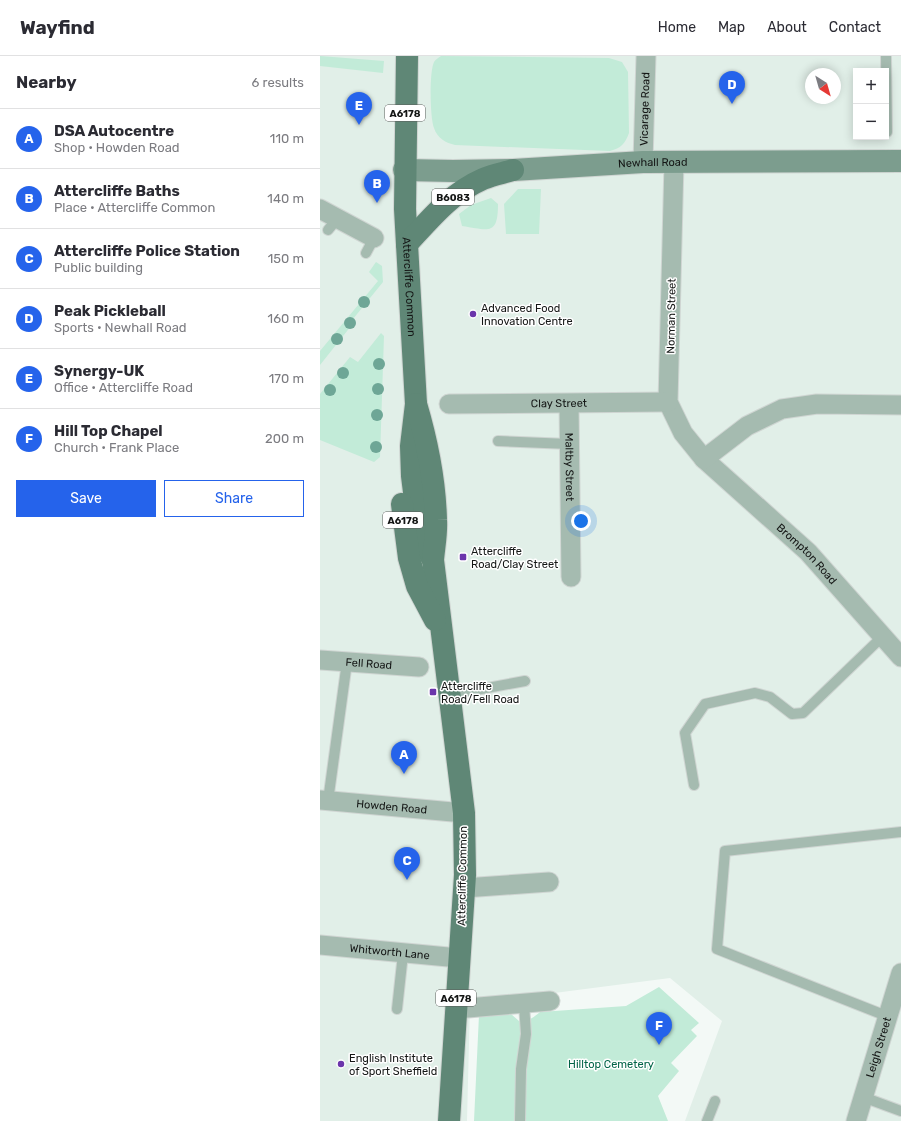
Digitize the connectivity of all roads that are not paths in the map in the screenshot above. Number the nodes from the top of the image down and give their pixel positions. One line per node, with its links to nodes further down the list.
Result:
1 (407, 56): 8 (main road, A6178)
2 (646, 56): 5 (street, Vicarage Road)
3 (886, 56): 4 (lane)
4 (887, 104)
5 (643, 162): 6 (main road, Newhall Road / B6083); 9 (main road, Newhall Road / B6083)
6 (674, 162): 7 (main road, Newhall Road / B6083); 13 (street, Norman Street)
7 (901, 162)
8 (404, 170): 9 (main road, Newhall Road / B6083); 11 (main road, Attercliffe Common / A6178)
9 (513, 170): 11 (main road, B6083)
10 (320, 209): 12 (street)
11 (408, 244): 14 (main road, Attercliffe Common / A6178)
12 (370, 245)
13 (668, 402): 16 (street, Clay Street); 20 (street, Norman Street)
14 (416, 404): 22 (main road, Attercliffe Common / A6178); 22 (main road, Attercliffe Common / A6178)
15 (449, 404): 16 (street, Clay Street)
16 (569, 404): 19 (street, Maltby Street)
17 (901, 405): 20 (street)
18 (498, 442): 19 (lane)
19 (569, 444): 21 (street, Maltby Street)
20 (704, 459): 23 (street, Brompton Road)
21 (571, 577)
22 (441, 632): 29 (main road, Attercliffe Common / A6178)
23 (883, 636): 24 (street, Brompton Road); 30 (lane)
24 (901, 657)
25 (320, 660): 26 (street, Fell Road)
26 (346, 662): 27 (street, Fell Road); 31 (lane)
27 (418, 667)
28 (525, 681): 29 (lane)
29 (449, 695): 32 (main road, Attercliffe Common / A6178)
30 (694, 784)
31 (324, 800): 32 (street, Howden Road)
32 (464, 813): 35 (main road, Attercliffe Common / A6178)
33 (901, 832): 44 (lane)
34 (549, 882): 35 (street)
35 (464, 888): 38 (main road, Attercliffe Common / A6178)
36 (320, 945): 37 (street, Whitworth Lane)
37 (403, 954): 38 (street, Whitworth Lane); 42 (lane)
38 (459, 958): 43 (main road, Attercliffe Common / A6178)
39 (901, 973): 44 (street, Leigh Street)
40 (550, 1001): 41 (street)
41 (524, 1004): 43 (street); 49 (lane)
42 (397, 1009)
43 (456, 1009): 48 (main road, Attercliffe Common / A6178)
44 (889, 1017): 45 (street, Leigh Street)
45 (863, 1098): 47 (lane); 51 (street, Leigh Street)
46 (715, 1101): 50 (lane)
47 (901, 1111)
48 (449, 1121)
49 (520, 1121)
50 (707, 1121)
51 (856, 1121)

